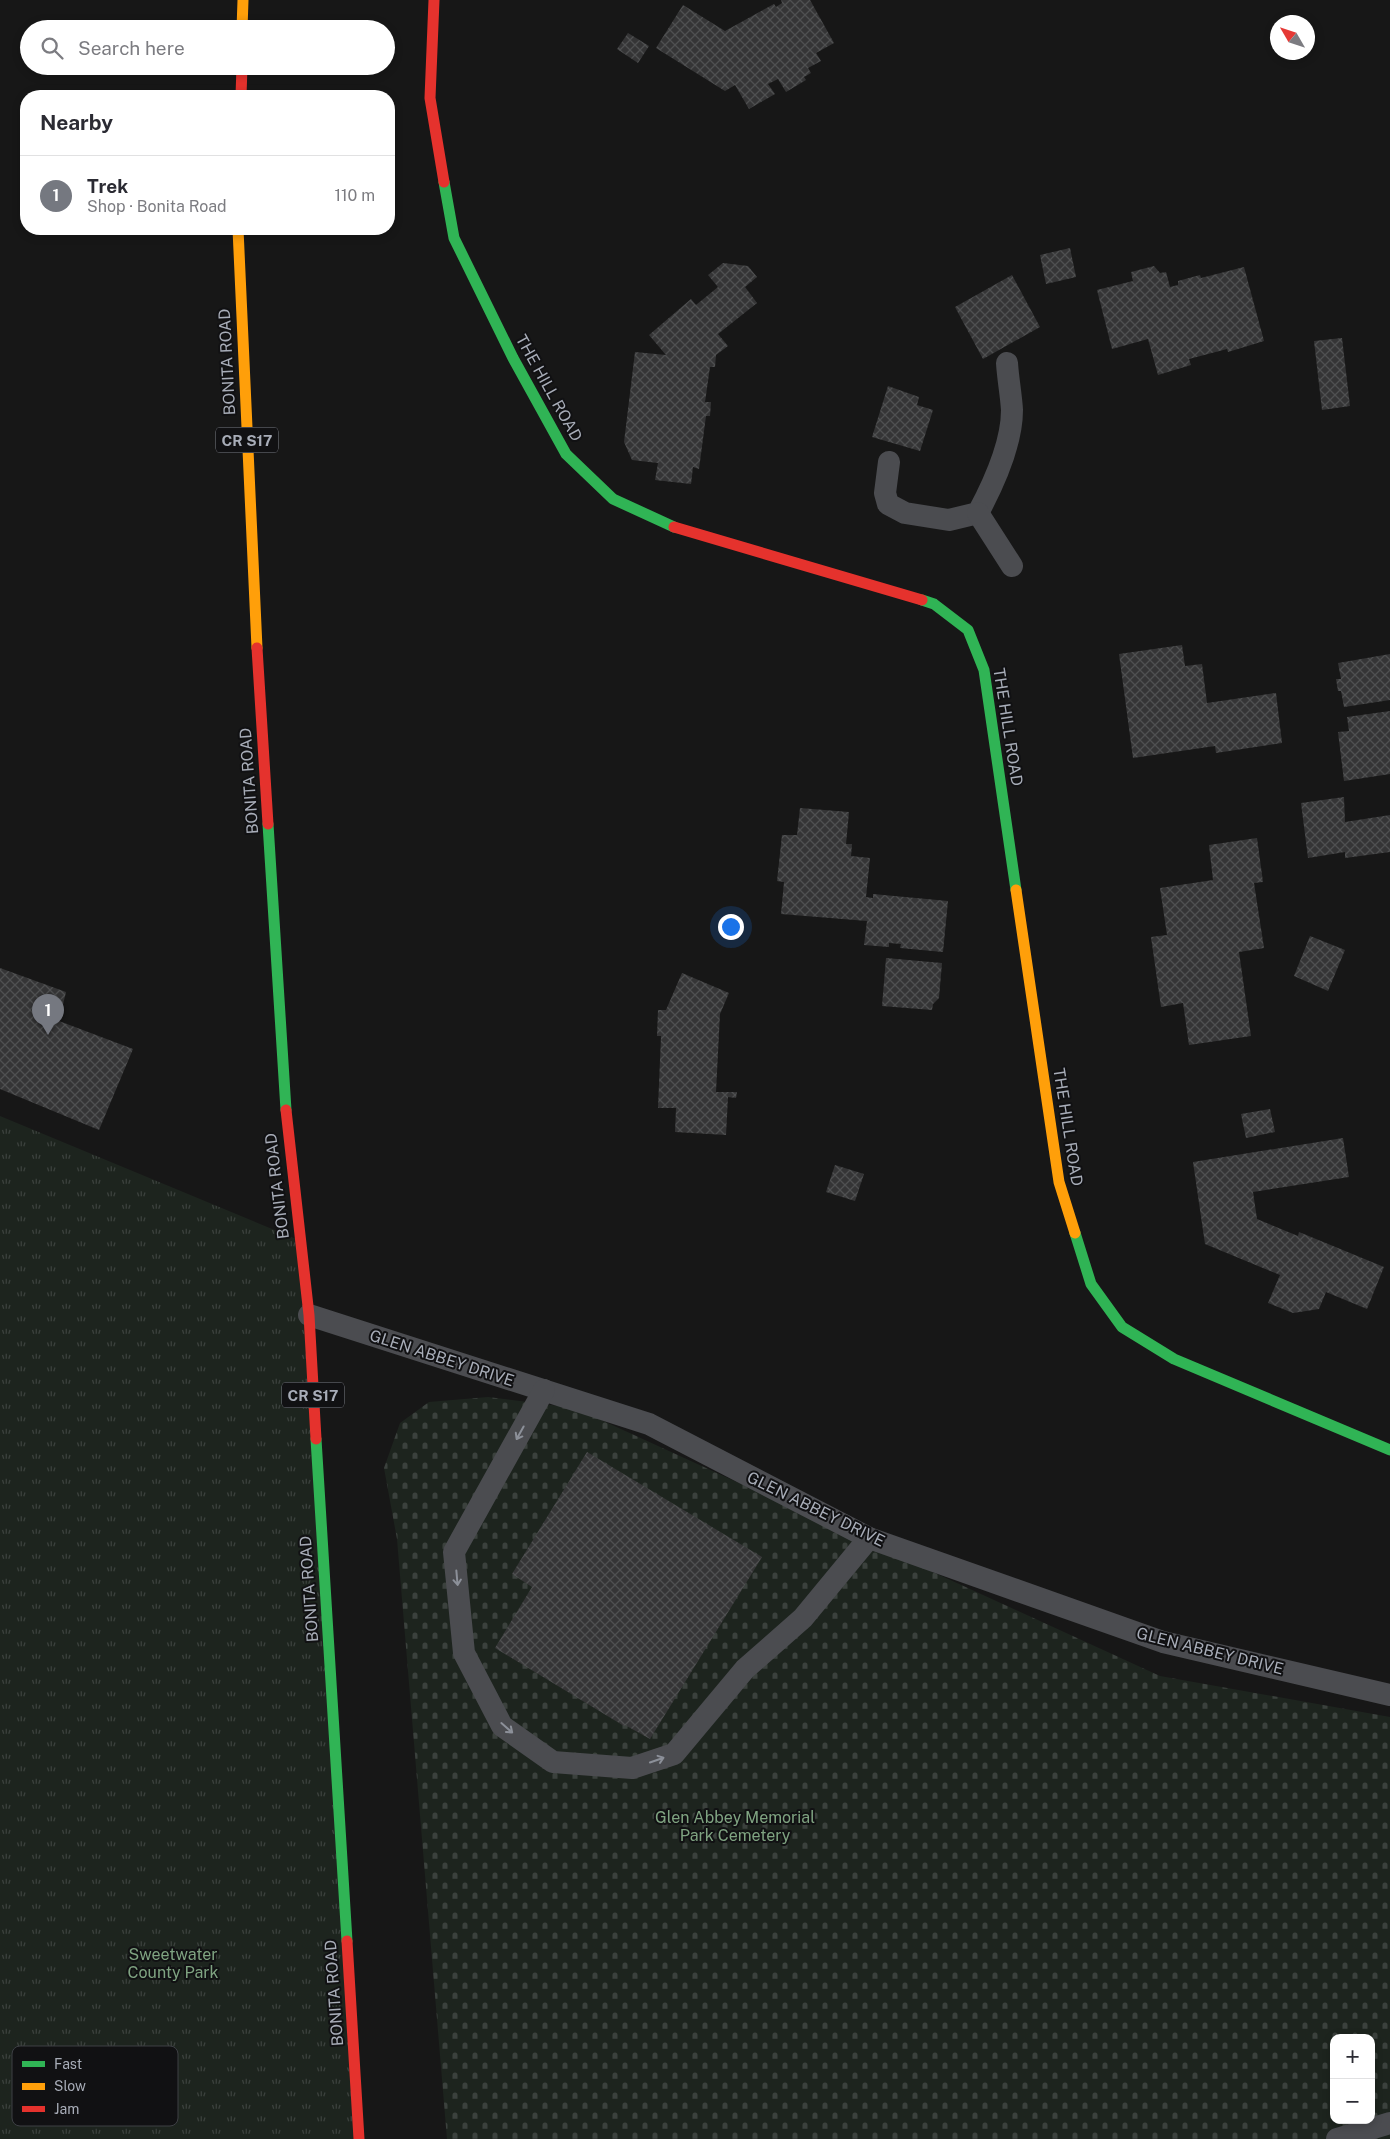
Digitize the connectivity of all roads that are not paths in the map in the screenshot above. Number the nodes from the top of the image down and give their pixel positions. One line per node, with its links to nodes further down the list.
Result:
1 (243, 0): 3 (main road)
2 (434, 0): 13 (main road, THE HILL ROAD)
3 (242, 20)
4 (242, 75): 5 (main road)
5 (241, 90)
6 (238, 235): 11 (main road, BONITA ROAD / CR S17)
7 (1007, 363): 9 (lane)
8 (889, 462): 9 (lane)
9 (978, 514): 10 (lane)
10 (1012, 566)
11 (308, 1315): 12 (lane, GLEN ABBEY DRIVE); 17 (main road, BONITA ROAD / CR S17)
12 (544, 1390): 14 (lane, GLEN ABBEY DRIVE); 14 (lane, one-way to 14)
13 (1390, 1450)
14 (869, 1538): 15 (lane, GLEN ABBEY DRIVE)
15 (1390, 1695)
16 (1390, 2123): 18 (lane)
17 (359, 2139)
18 (1337, 2139)

